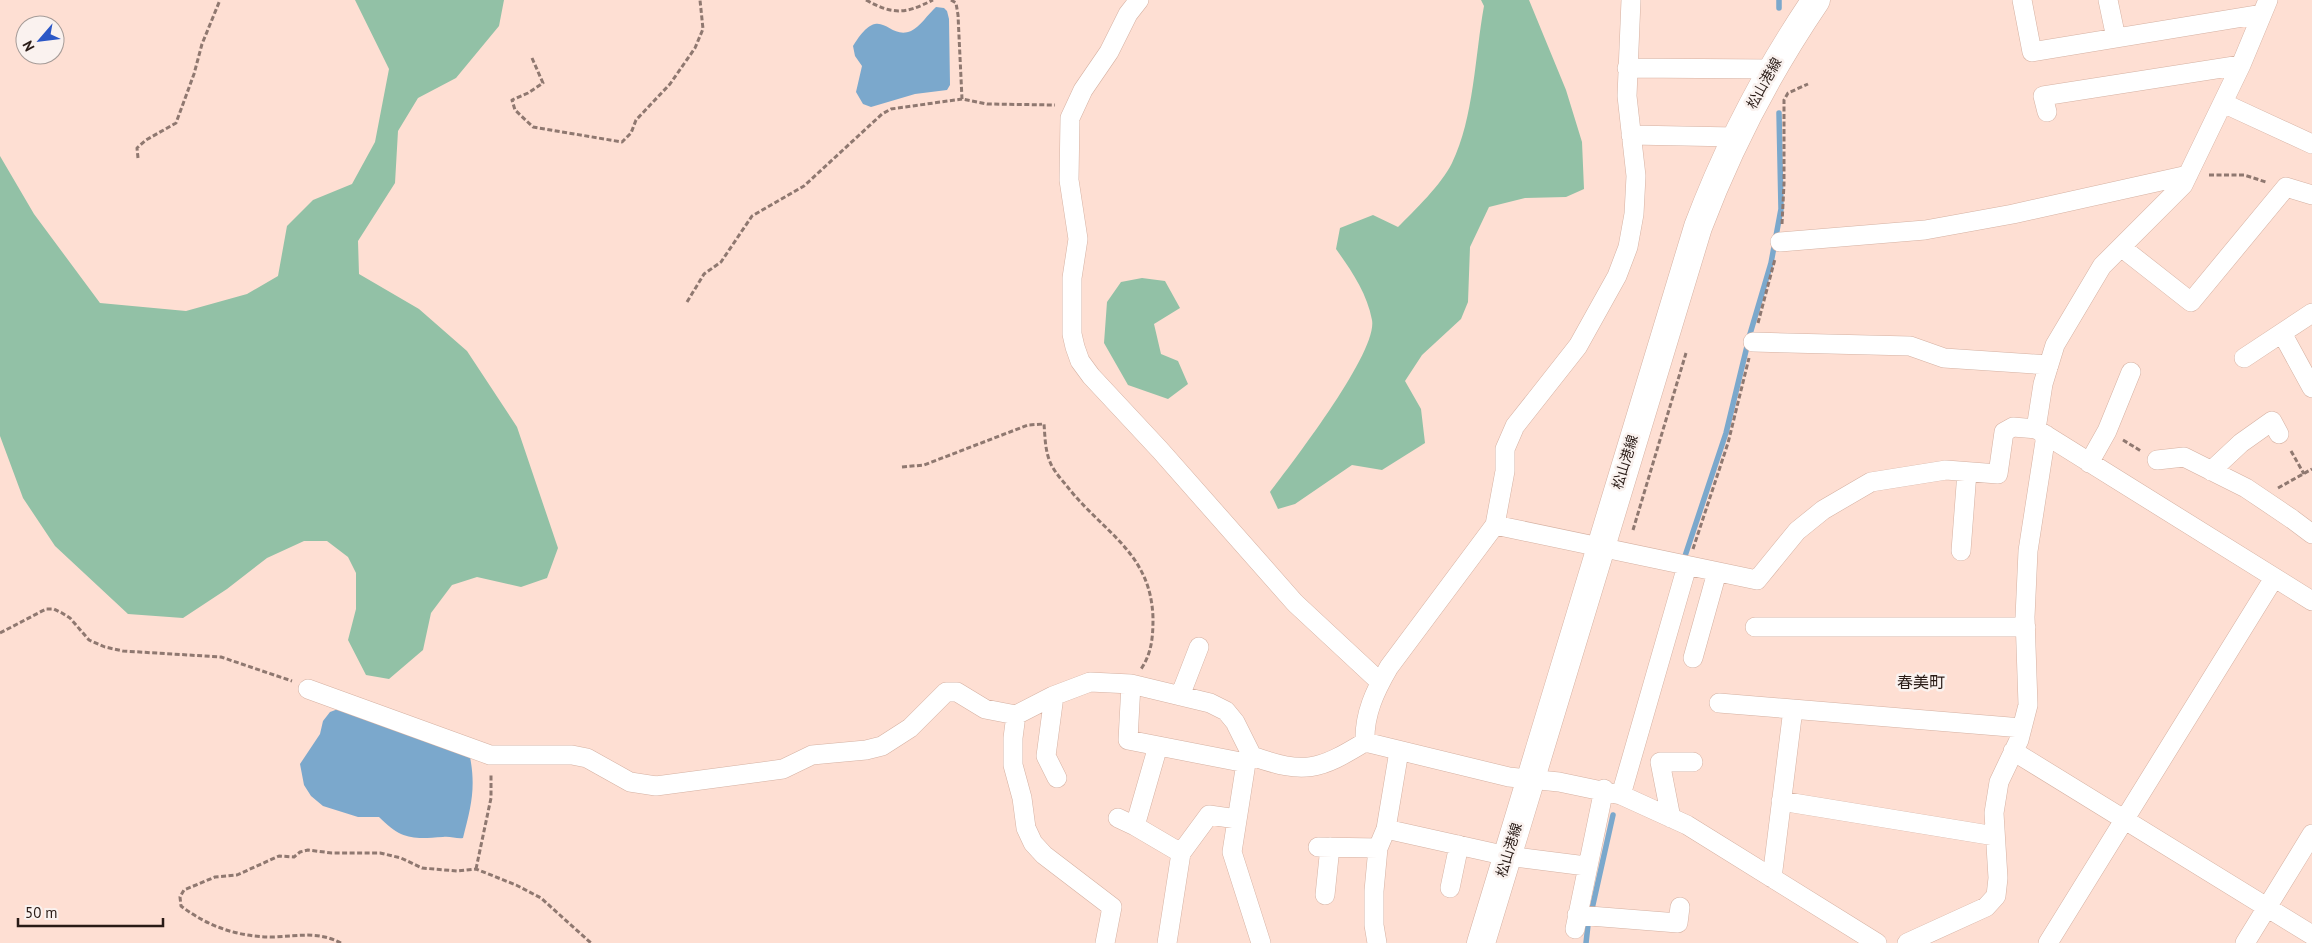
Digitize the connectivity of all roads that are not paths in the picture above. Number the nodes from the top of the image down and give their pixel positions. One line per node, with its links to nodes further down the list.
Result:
1 (1139, 0): 46 (street)
2 (1631, 0): 9 (street)
3 (1816, 0): 10 (main road, 松山港線)
4 (2022, 0): 7 (street)
5 (2108, 0): 7 (street)
6 (2265, 7): 7 (street); 8 (street)
7 (2116, 38)
8 (2241, 65): 11 (street); 12 (street)
9 (1627, 68): 10 (street); 13 (street)
10 (1772, 69): 14 (main road, 松山港線)
11 (2223, 102): 15 (street); 16 (street)
12 (2047, 112)
13 (1631, 135): 14 (street); 34 (street)
14 (1735, 137): 36 (main road, 松山港線)
15 (2312, 144)
16 (2188, 175): 18 (street); 19 (street)
17 (2312, 195): 19 (street)
18 (1780, 242)
19 (2121, 248): 24 (street)
20 (2312, 313): 21 (street)
21 (2282, 333): 23 (street); 25 (street)
22 (1753, 342): 24 (street)
23 (2244, 358)
24 (2048, 365): 28 (street)
25 (2307, 365): 27 (street)
26 (2131, 372): 31 (street)
27 (2312, 388)
28 (2041, 432): 31 (street); 33 (street); 43 (street)
29 (2279, 434): 32 (street)
30 (2157, 460): 32 (street)
31 (2089, 463): 40 (street)
32 (2210, 471): 35 (street)
33 (1967, 472): 37 (street); 39 (street)
34 (1494, 525): 36 (street); 46 (street)
35 (2312, 534)
36 (1599, 548): 38 (street); 62 (main road, 松山港線)
37 (1961, 551)
38 (1687, 566): 39 (street); 63 (street)
39 (1717, 572): 45 (street)
40 (2274, 578): 41 (street); 68 (street)
41 (2310, 597)
42 (1755, 627): 43 (street)
43 (2026, 627): 54 (street)
44 (1199, 647): 50 (street)
45 (1693, 658)
46 (1380, 682): 55 (street)
47 (1130, 684): 49 (street); 50 (street); 56 (street)
48 (308, 689): 53 (street)
49 (1054, 696): 53 (street); 61 (street)
50 (1180, 696): 59 (street)
51 (1719, 703): 52 (street)
52 (1793, 709): 54 (street); 64 (street)
53 (1016, 716): 84 (street)
54 (2022, 728): 58 (street)
55 (1366, 742): 57 (street); 59 (street)
56 (1158, 746): 59 (street); 69 (street)
57 (1399, 751): 62 (street); 70 (street)
58 (2014, 751): 68 (street); 72 (street)
59 (1249, 760): 67 (street)
60 (1694, 762): 66 (street)
61 (1057, 778)
62 (1530, 779): 63 (street); 76 (main road, 松山港線)
63 (1612, 792): 66 (street); 77 (street)
64 (1781, 801): 72 (street); 78 (street)
65 (1118, 818): 69 (street)
66 (1670, 818): 78 (street)
67 (1237, 819): 75 (street); 86 (street)
68 (2124, 820): 81 (street); 91 (street)
69 (1135, 826): 75 (street)
70 (1386, 829): 73 (street); 74 (street)
71 (2312, 834): 81 (street)
72 (1995, 836): 90 (street)
73 (1459, 845): 76 (street); 79 (street)
74 (1378, 848): 80 (street); 87 (street)
75 (1181, 853): 85 (street)
76 (1507, 856): 77 (street); 88 (main road, 松山港線)
77 (1586, 866): 82 (street)
78 (1772, 878): 89 (street)
79 (1450, 888)
80 (1325, 895)
81 (2267, 906): 83 (street); 92 (street)
82 (1680, 907)
83 (2312, 934)
84 (1105, 943)
85 (1167, 943)
86 (1261, 943)
87 (1377, 943)
88 (1481, 943)
89 (1877, 943)
90 (1907, 943)
91 (2048, 943)
92 (2245, 943)

